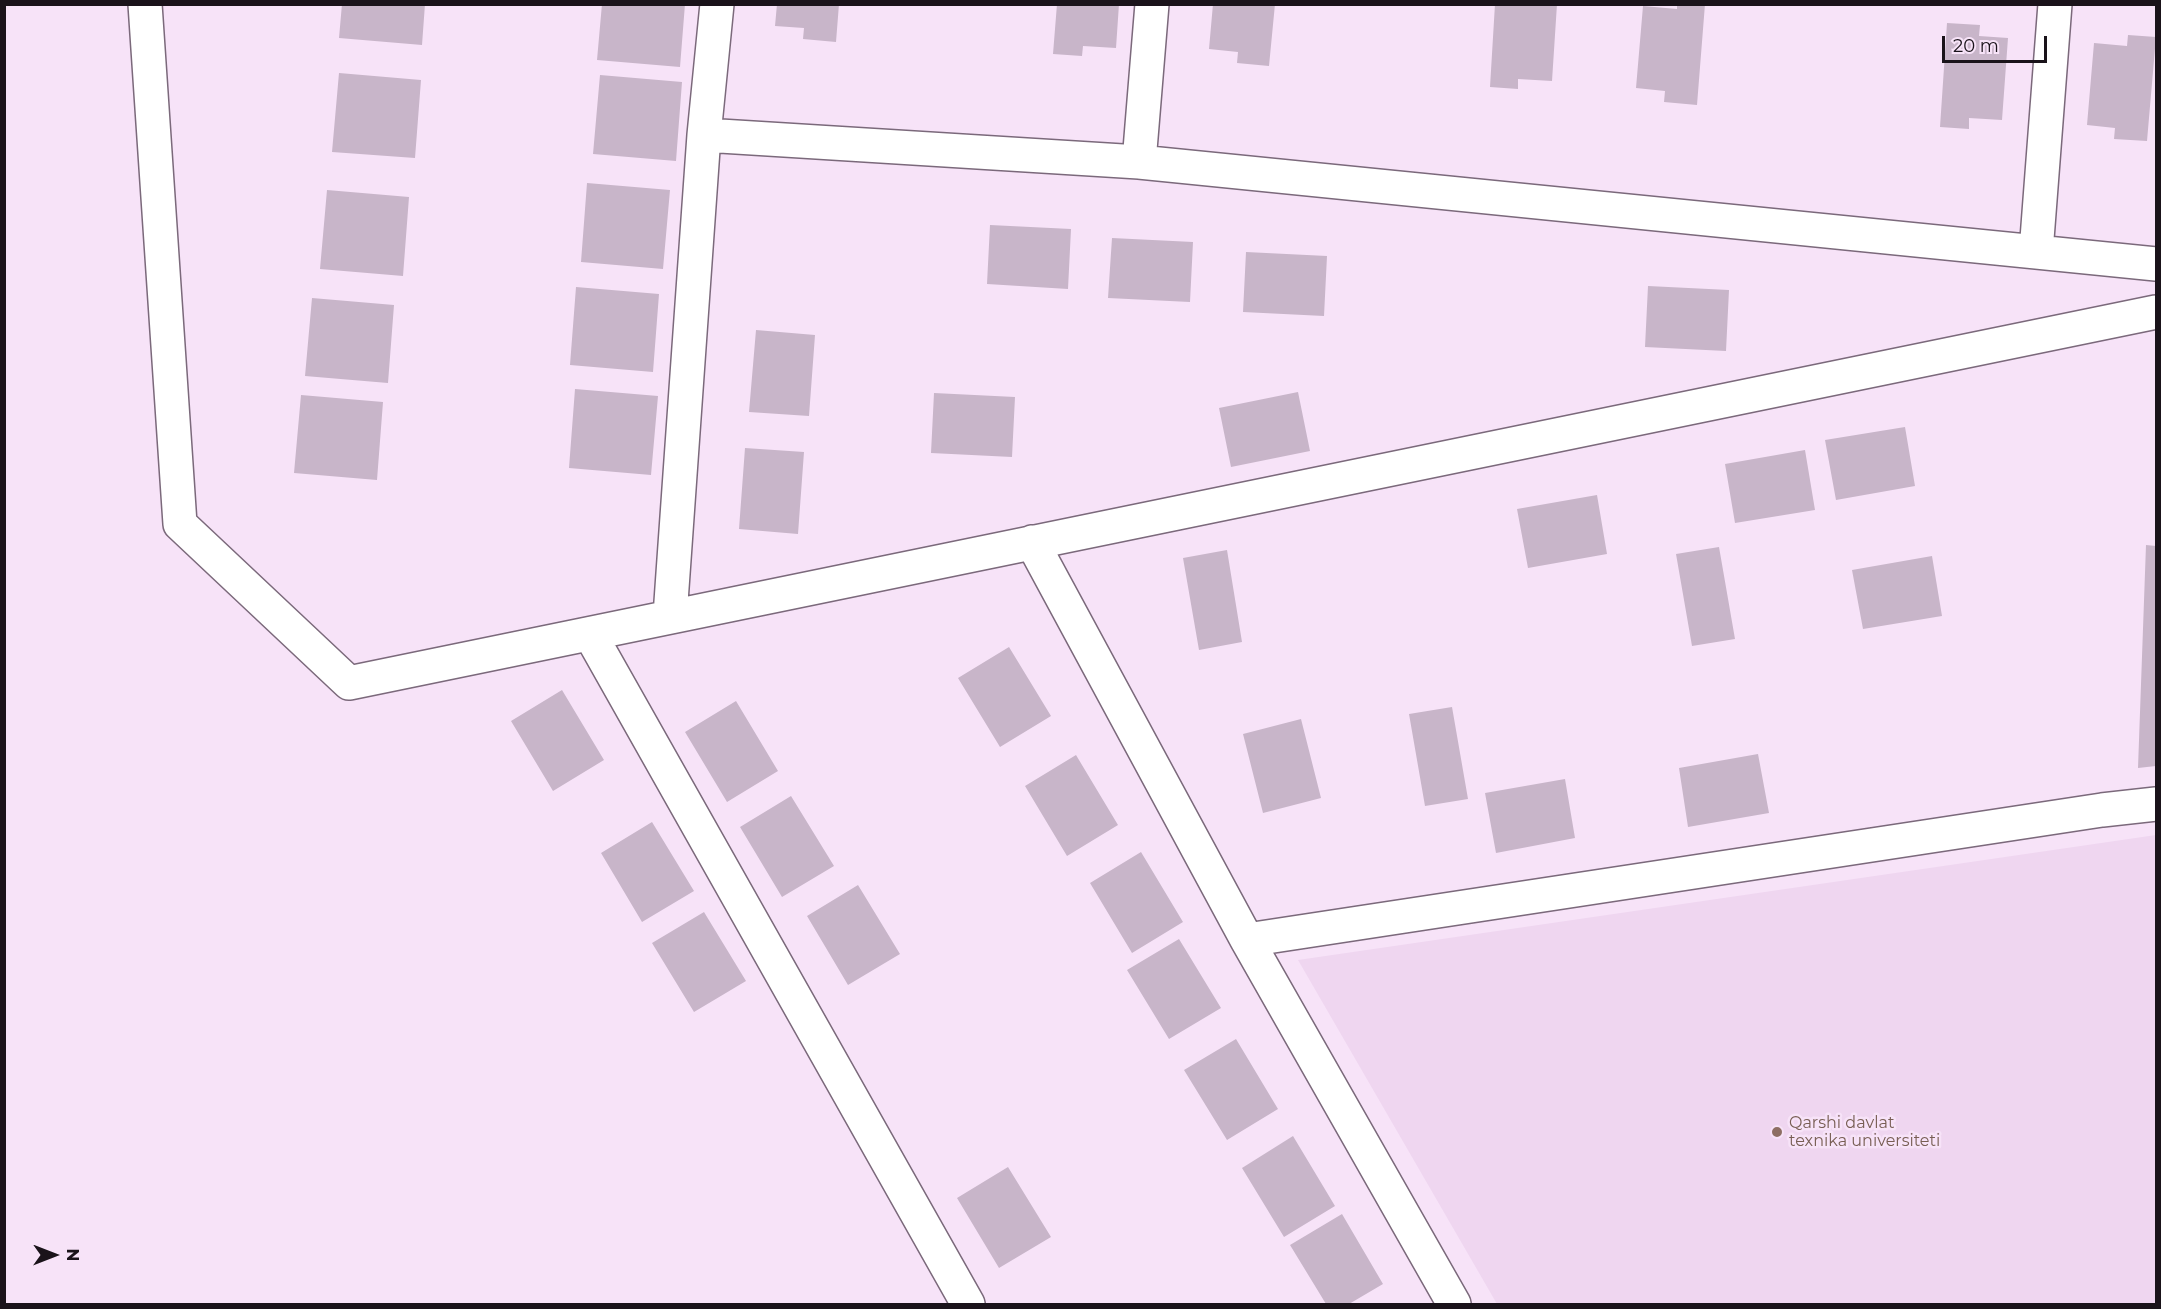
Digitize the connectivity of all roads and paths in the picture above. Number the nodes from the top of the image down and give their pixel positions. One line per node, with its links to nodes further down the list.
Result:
1 (145, 4): 12 (street)
2 (717, 4): 5 (street)
3 (1152, 4): 6 (street)
4 (2055, 4): 7 (street)
5 (704, 135): 6 (street); 11 (street)
6 (1139, 162): 7 (street)
7 (2036, 252): 8 (street)
8 (2157, 264)
9 (2157, 312): 10 (street)
10 (1032, 543): 11 (street); 14 (street)
11 (670, 616): 12 (street)
12 (590, 633): 15 (street)
13 (2157, 804): 14 (street)
14 (1247, 940): 16 (street)
15 (968, 1305)
16 (1454, 1305)

